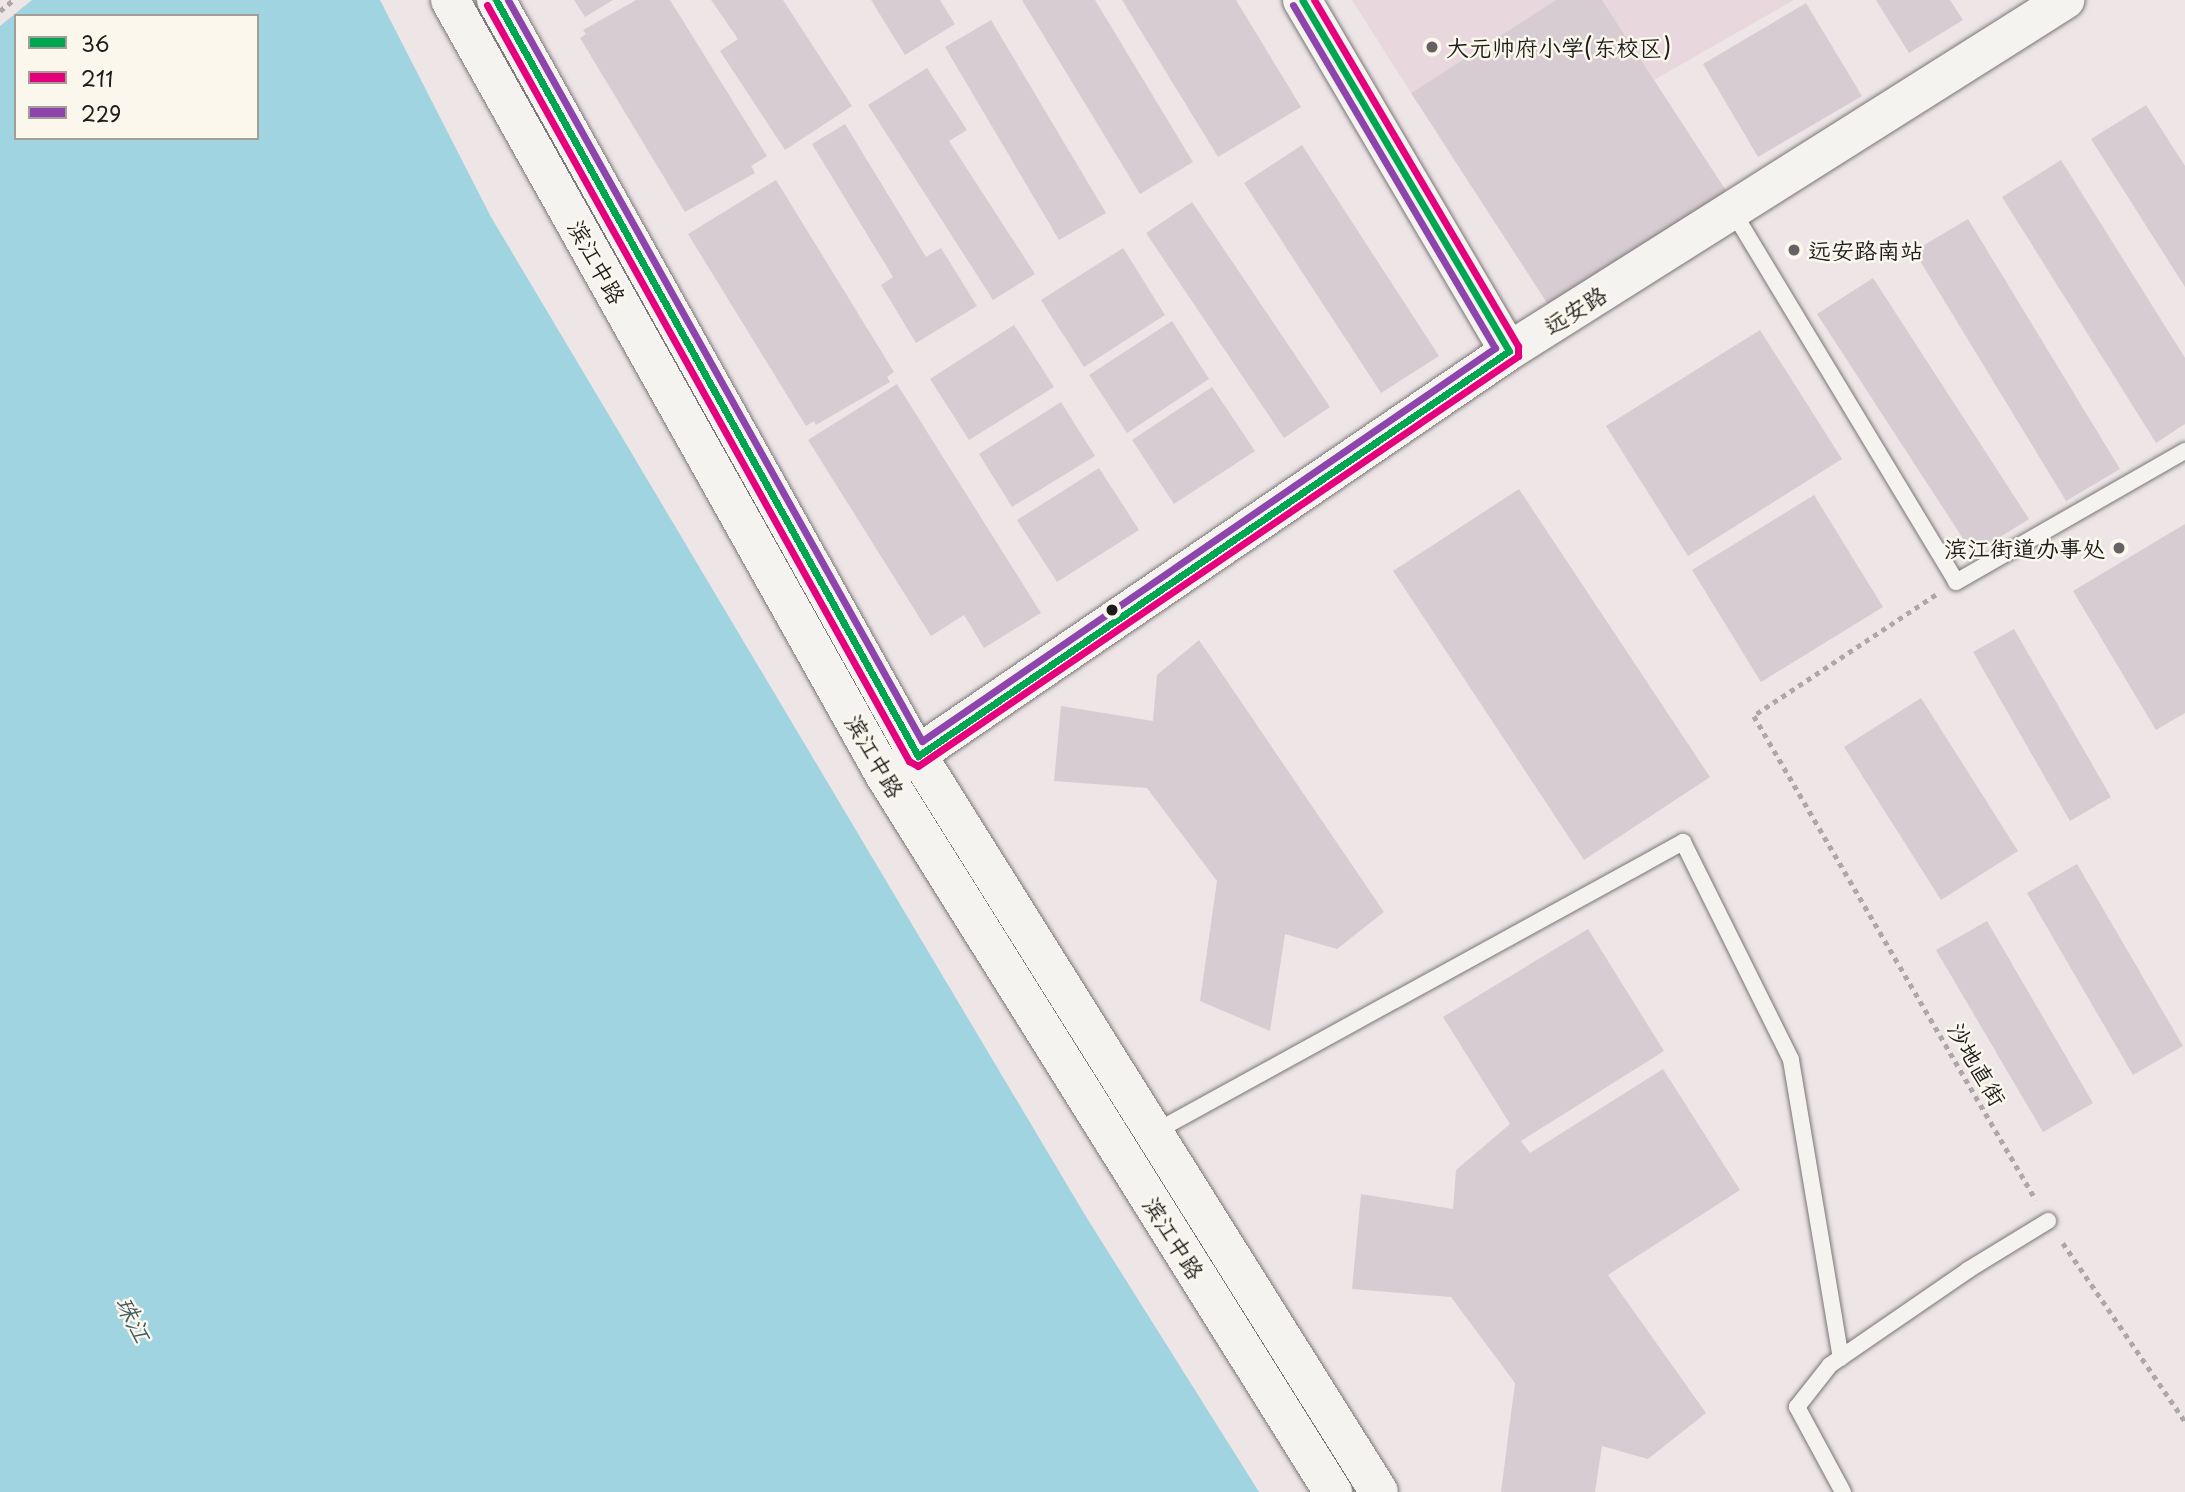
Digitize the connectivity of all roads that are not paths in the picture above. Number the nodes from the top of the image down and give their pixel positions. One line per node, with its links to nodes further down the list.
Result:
1 (450, 0): 9 (main road, 滨江中路)
2 (496, 0): 8 (main road, 滨江中路)
3 (1302, 0): 6 (main road)
4 (2065, 0): 5 (main road, 远安路)
5 (1732, 210): 6 (main road, 远安路); 7 (lane)
6 (1509, 351): 8 (main road, 远安路)
7 (2185, 451)
8 (918, 756): 9 (main road, 远安路); 10 (main road, 滨江中路)
9 (885, 776): 13 (main road, 滨江中路)
10 (1153, 1133): 12 (lane); 14 (main road, 滨江中路)
11 (2048, 1221): 12 (lane)
12 (1841, 1357): 15 (lane)
13 (1334, 1492)
14 (1379, 1492)
15 (1843, 1492)

